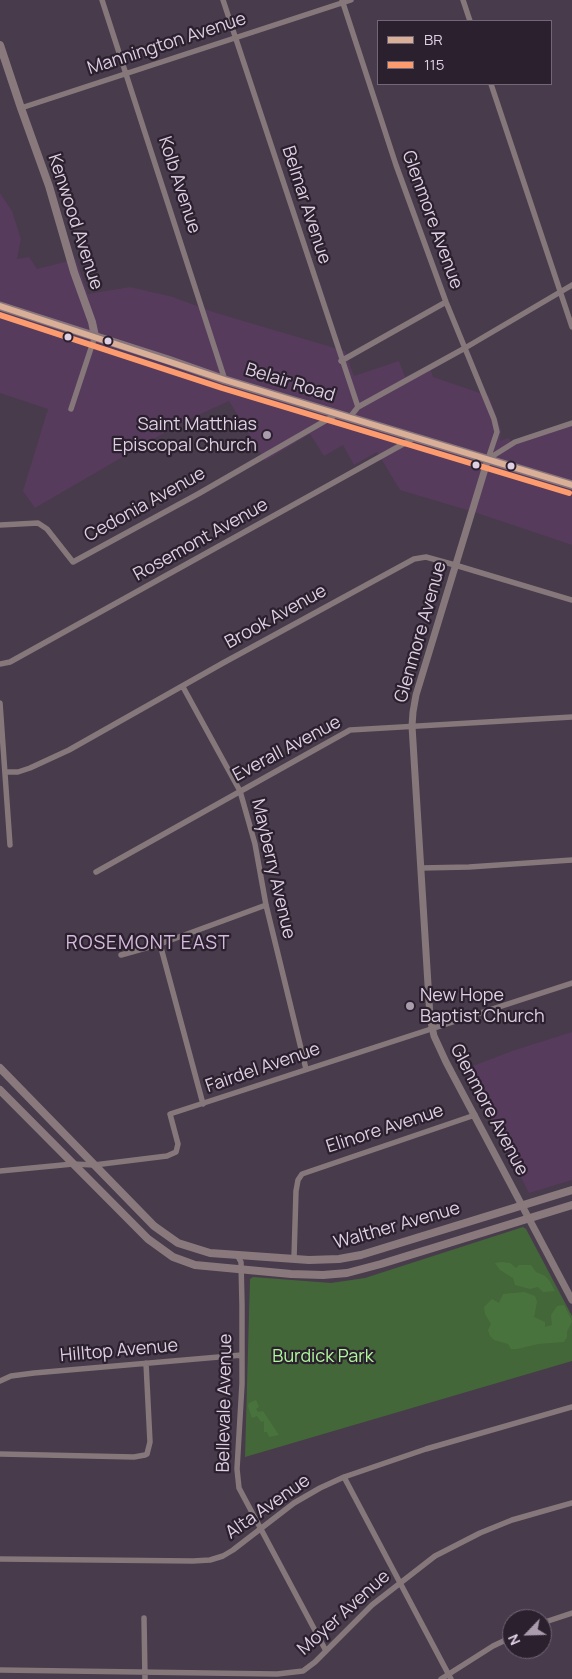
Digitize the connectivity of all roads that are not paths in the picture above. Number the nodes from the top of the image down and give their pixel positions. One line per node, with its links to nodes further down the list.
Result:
1 (102, 0): 10 (street, Kolb Avenue)
2 (223, 0): 7 (street, Belmar Avenue)
3 (350, 0): 5 (street, Mannington Avenue)
4 (463, 0): 6 (street)
5 (342, 1): 7 (street, Mannington Avenue); 15 (street, Glenmore Avenue)
6 (470, 20)
7 (235, 37): 10 (street, Mannington Avenue); 20 (street, Belmar Avenue)
8 (0, 45): 9 (main road, Kenwood Avenue)
9 (2, 54): 12 (main road, Kenwood Avenue)
10 (127, 73): 12 (street, Mannington Avenue); 21 (street, Kolb Avenue)
11 (491, 85): 14 (street)
12 (21, 108): 18 (main road, Kenwood Avenue)
13 (572, 285): 14 (street)
14 (560, 291): 17 (street); 19 (street)
15 (446, 302): 19 (street, Glenmore Avenue); 20 (street)
16 (0, 306): 18 (main road, Belair Road)
17 (572, 327)
18 (95, 336): 21 (main road, Belair Road); 23 (street)
19 (465, 348): 22 (street); 27 (street, Glenmore Avenue)
20 (341, 361): 22 (street, Belmar Avenue)
21 (225, 380): 24 (main road, Belair Road)
22 (358, 407): 25 (street)
23 (71, 409)
24 (337, 414): 25 (main road, Belair Road); 32 (street, Cedonia Avenue)
25 (350, 418): 28 (main road, Belair Road)
26 (572, 423): 29 (street)
27 (496, 437): 29 (street); 30 (street, Glenmore Avenue)
28 (414, 438): 30 (main road, Belair Road); 35 (street, Rosemont Avenue)
29 (508, 446): 30 (street)
30 (488, 459): 31 (main road, Belair Road); 33 (street, Glenmore Avenue)
31 (572, 485)
32 (0, 525)
33 (456, 564): 34 (street, Brook Avenue); 36 (street, Brook Avenue); 39 (street, Glenmore Avenue)
34 (572, 600)
35 (0, 664)
36 (182, 687): 40 (street, Brook Avenue); 41 (street, Mayberry Avenue)
37 (0, 704): 40 (street)
38 (572, 717): 39 (street, Everall Avenue)
39 (412, 726): 41 (street, Everall Avenue); 46 (street, Glenmore Avenue)
40 (6, 772): 42 (street)
41 (240, 791): 47 (street, Everall Avenue); 48 (street, Mayberry Avenue)
42 (7, 801): 43 (street); 44 (street)
43 (0, 802)
44 (10, 845)
45 (572, 860): 46 (street)
46 (421, 868): 52 (street, Glenmore Avenue)
47 (96, 872)
48 (266, 905): 49 (street); 54 (street, Mayberry Avenue)
49 (160, 944): 50 (street); 56 (street)
50 (121, 955)
51 (572, 983): 52 (street, Fairdel Avenue)
52 (432, 1029): 54 (street, Fairdel Avenue); 57 (street, Glenmore Avenue)
53 (0, 1068): 59 (main road, Walther Avenue)
54 (306, 1069): 56 (street, Fairdel Avenue)
55 (0, 1090): 58 (main road, Walther Avenue)
56 (204, 1104): 59 (street, Fairdel Avenue)
57 (475, 1115): 62 (street, Glenmore Avenue); 66 (street, Elinore Avenue)
58 (73, 1164): 59 (street, Fairdel Avenue); 60 (street, Fairdel Avenue); 67 (main road, Walther Avenue)
59 (94, 1165): 65 (main road, Walther Avenue)
60 (0, 1171)
61 (572, 1190): 62 (main road, Walther Avenue)
62 (522, 1205): 64 (street, Glenmore Avenue); 66 (main road, Walther Avenue)
63 (572, 1205): 64 (main road, Walther Avenue)
64 (529, 1219): 67 (main road, Walther Avenue); 68 (street, Glenmore Avenue)
65 (237, 1255): 66 (main road, Walther Avenue); 67 (street, Bellevale Avenue)
66 (294, 1258)
67 (241, 1270): 69 (street, Bellevale Avenue)
68 (572, 1300)
69 (242, 1355): 70 (street, Hilltop Avenue); 76 (street, Bellevale Avenue)
70 (146, 1363): 71 (street, Hilltop Avenue); 73 (street)
71 (0, 1381)
72 (572, 1407): 74 (street, Alta Avenue)
73 (0, 1454)
74 (344, 1477): 76 (street, Alta Avenue); 78 (street)
75 (572, 1503): 78 (street, Moyer Avenue)
76 (259, 1528): 77 (street, Alta Avenue); 83 (street, Bellevale Avenue)
77 (0, 1559)
78 (400, 1582): 83 (street, Moyer Avenue); 86 (street)
79 (572, 1613): 81 (street)
80 (144, 1618): 85 (street)
81 (552, 1620)
82 (502, 1641): 86 (street)
83 (326, 1651): 85 (street, Moyer Avenue)
84 (0, 1670): 85 (street, Moyer Avenue)
85 (145, 1672): 87 (street)
86 (450, 1677): 88 (street)
87 (144, 1679)
88 (441, 1679)

